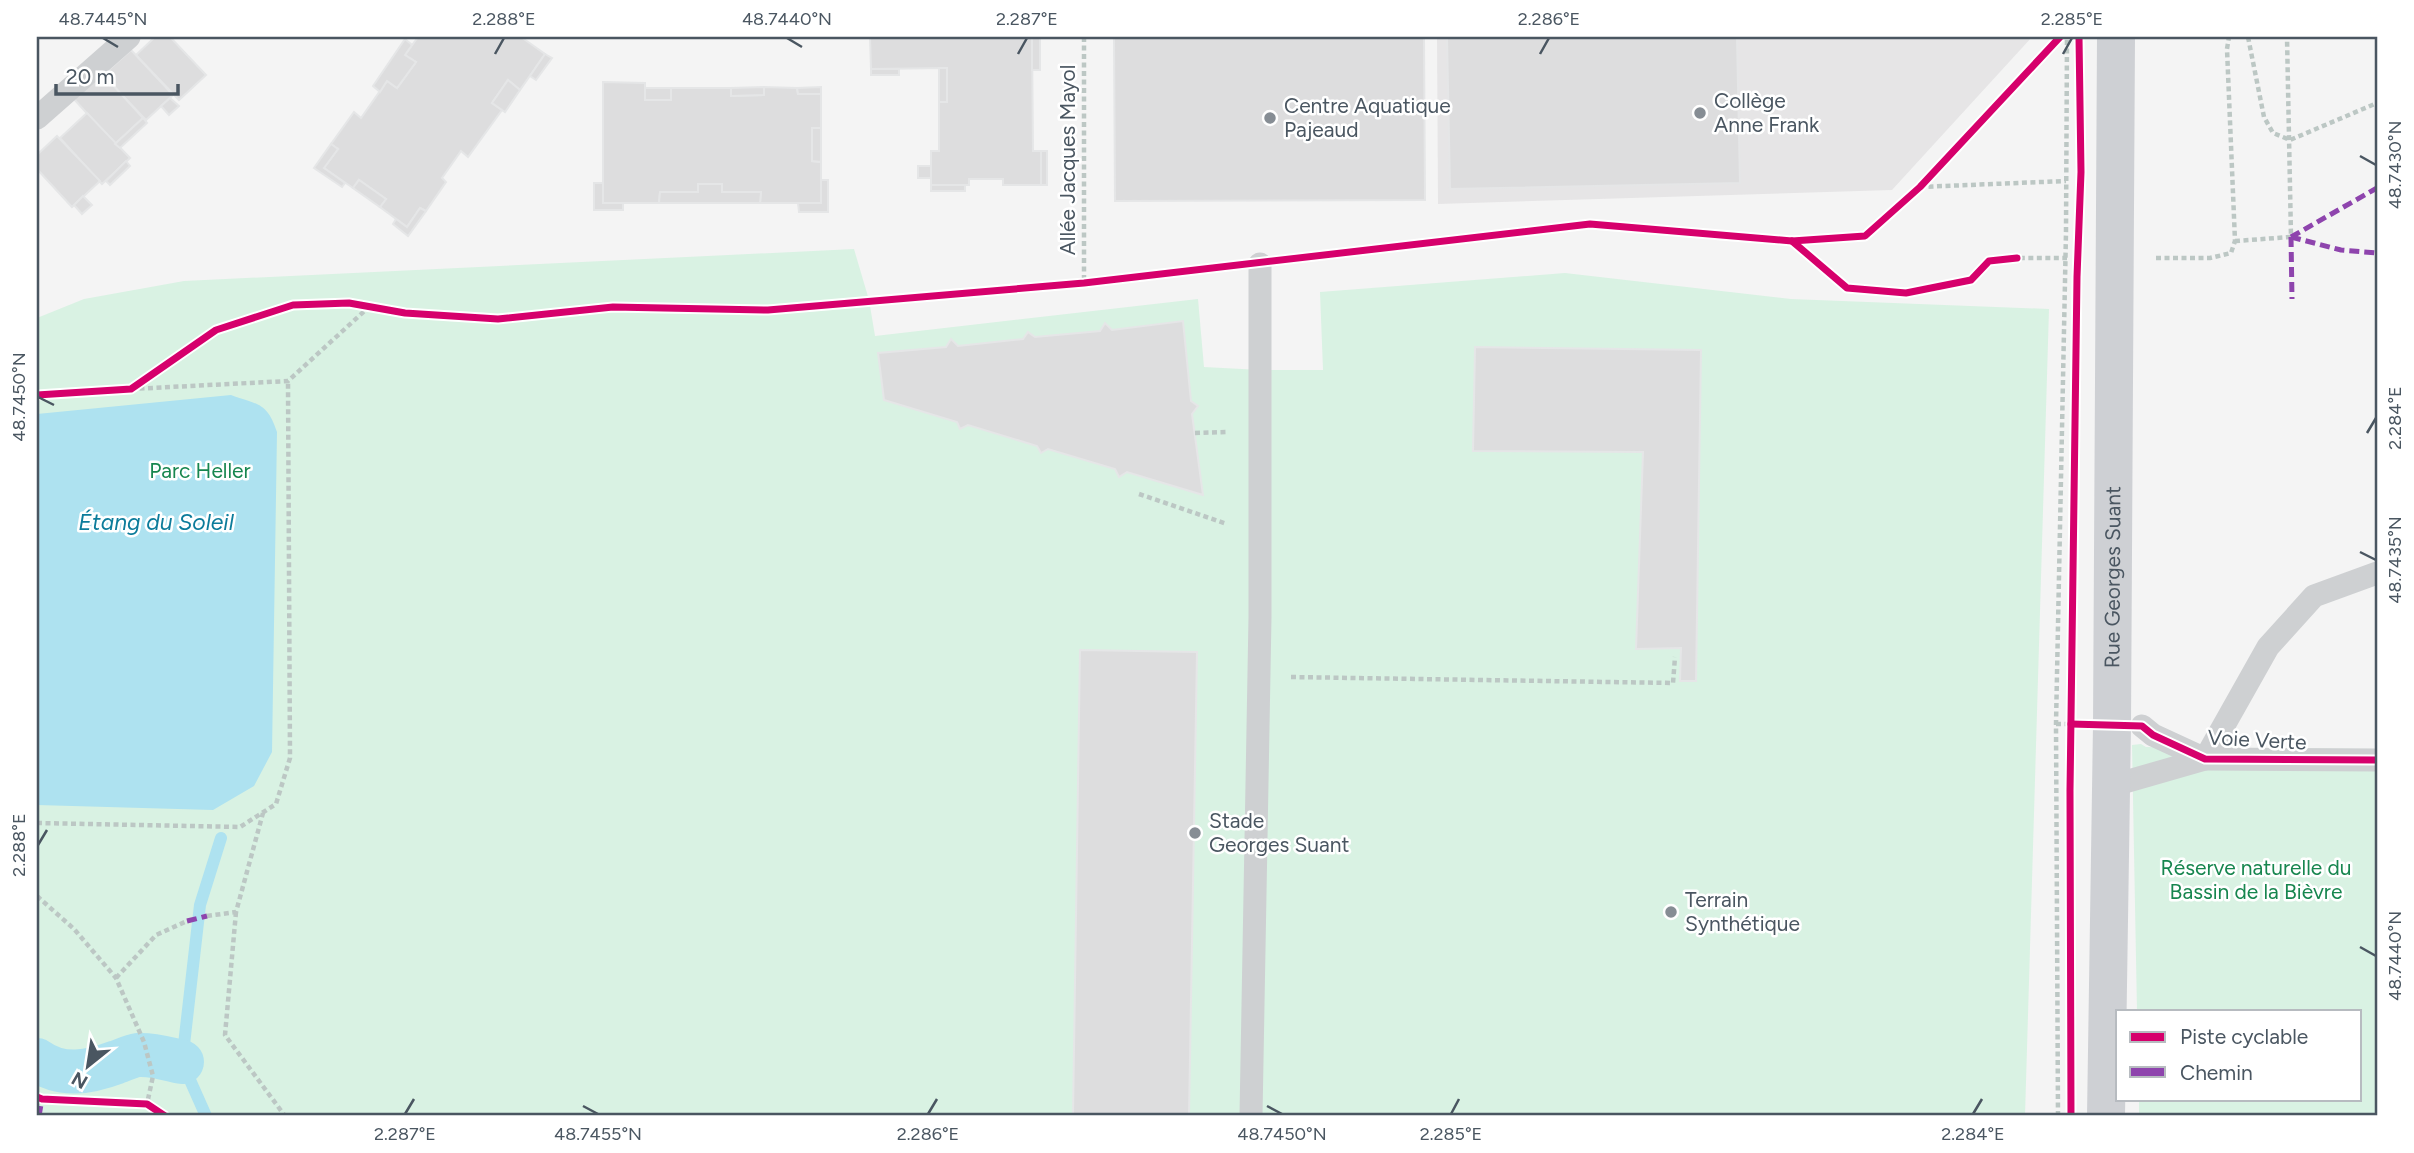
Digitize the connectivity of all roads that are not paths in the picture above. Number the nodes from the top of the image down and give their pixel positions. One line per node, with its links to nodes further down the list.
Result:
1 (129, 37): 3 (lane)
2 (2116, 37): 9 (main road, Rue Georges Suant)
3 (37, 118)
4 (1261, 264): 10 (lane)
5 (2377, 573): 7 (lane)
6 (2142, 726): 7 (lane, Voie Verte)
7 (2205, 759): 8 (lane, Voie Verte); 9 (lane)
8 (2377, 760)
9 (2111, 786): 11 (main road, Rue Georges Suant)
10 (1251, 1116)
11 (2106, 1116)

